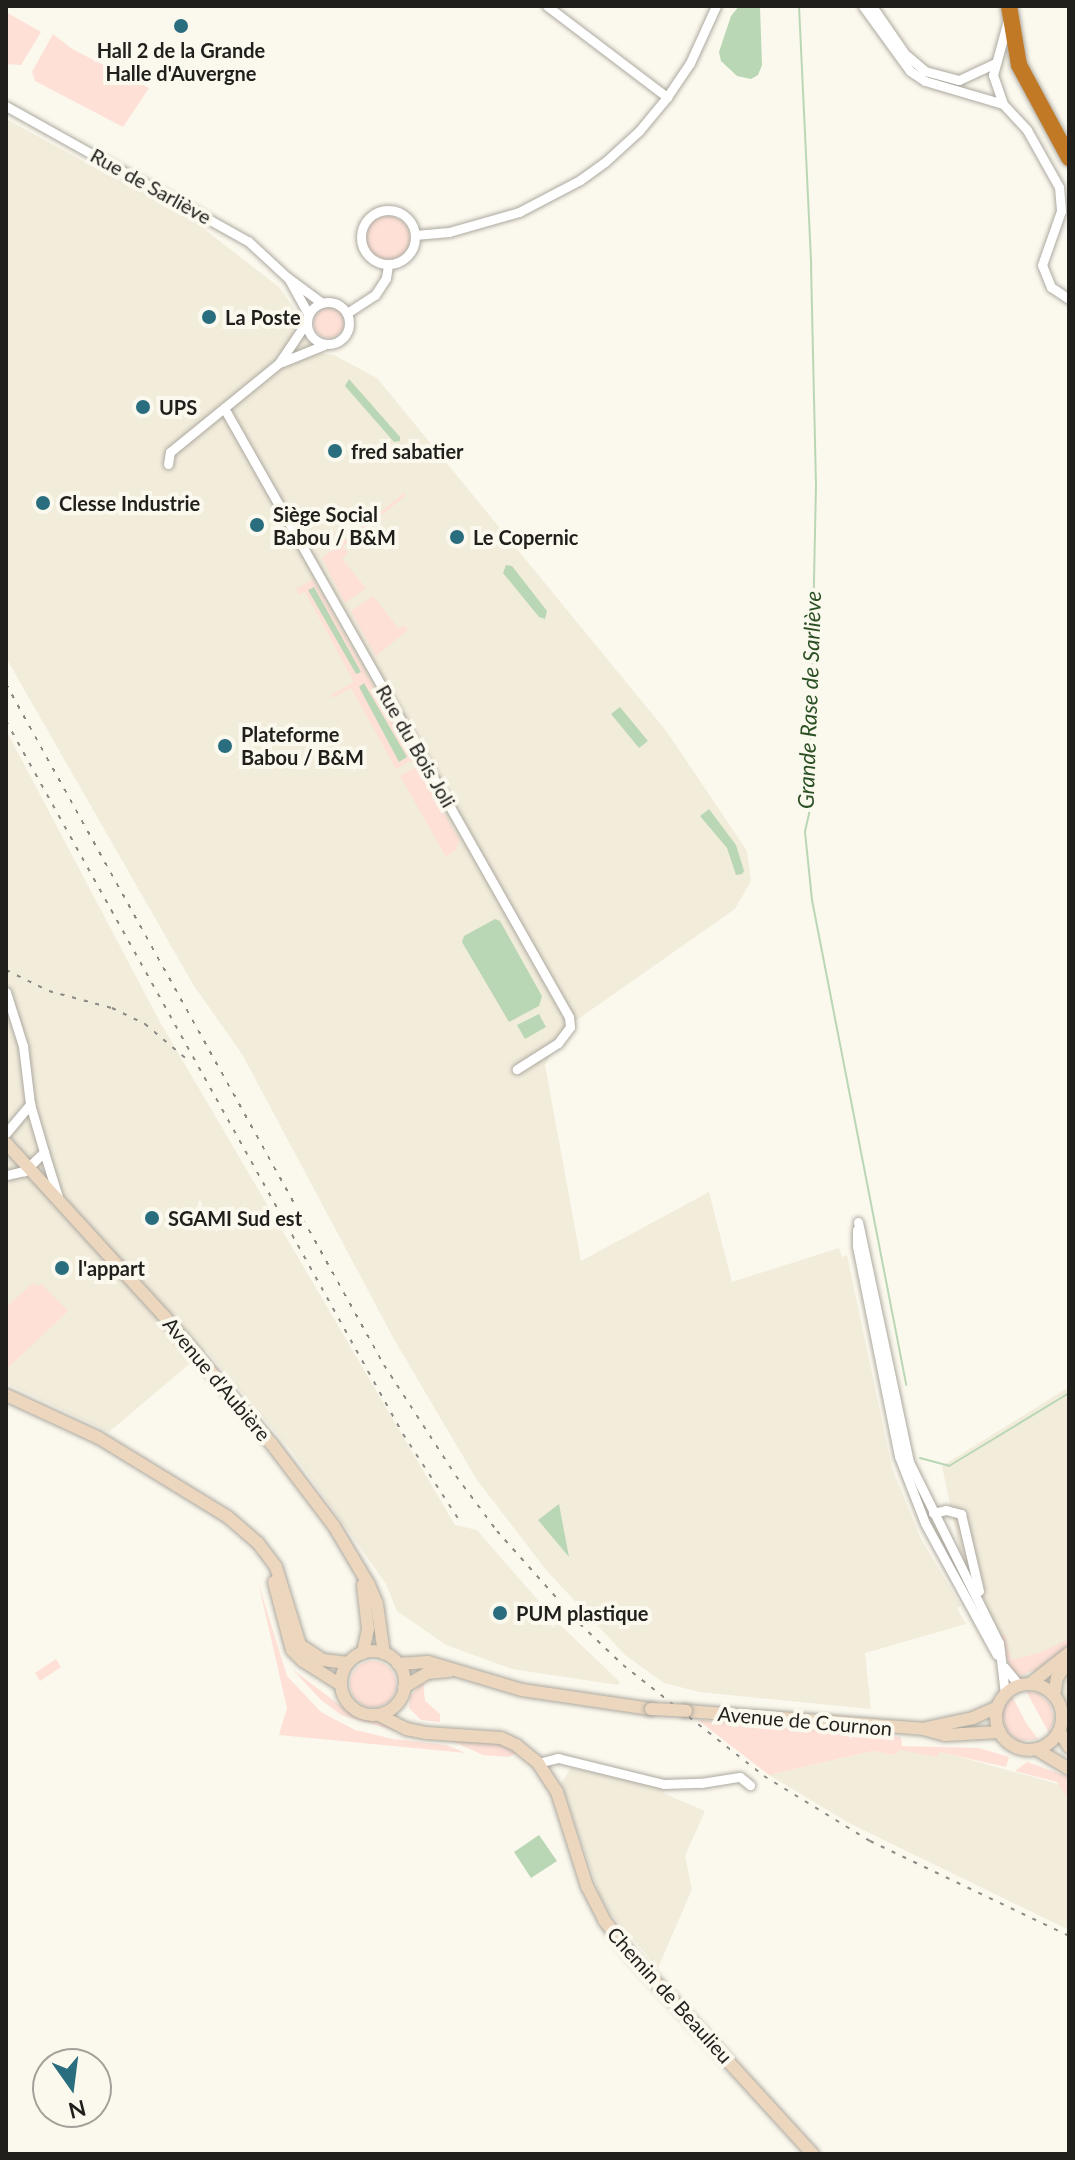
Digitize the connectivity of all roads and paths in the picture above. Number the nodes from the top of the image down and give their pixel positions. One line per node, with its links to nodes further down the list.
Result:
1 (547, 6): 7 (street)
2 (716, 6): 7 (street)
3 (863, 6): 8 (street)
4 (872, 6): 6 (street)
5 (1009, 11): 6 (street); 10 (highway)
6 (995, 63): 8 (street)
7 (667, 97): 11 (street)
8 (1003, 104): 14 (street)
9 (6, 106): 13 (street, Rue de Sarliève)
10 (1069, 158)
11 (415, 235): 12 (street); 12 (street)
12 (388, 265): 16 (street)
13 (288, 278): 15 (street); 17 (street)
14 (1069, 299)
15 (322, 303): 16 (street); 17 (street)
16 (347, 313): 18 (street)
17 (307, 319): 18 (street); 19 (street)
18 (325, 345): 19 (street)
19 (279, 363): 20 (street)
20 (224, 408): 21 (street); 23 (street, Rue du Bois Joli)
21 (168, 464)
22 (6, 992): 24 (street)
23 (517, 1069)
24 (30, 1104): 25 (street); 28 (street)
25 (6, 1133)
26 (6, 1143): 29 (main road, Avenue d'Aubière)
27 (6, 1152): 29 (main road, Avenue d'Aubière)
28 (44, 1152): 29 (street); 31 (street)
29 (27, 1168): 30 (street); 31 (main road, Avenue d'Aubière)
30 (6, 1175)
31 (60, 1200): 35 (main road, Avenue d'Aubière)
32 (6, 1395): 34 (main road)
33 (932, 1510): 36 (street); 36 (street); 40 (street)
34 (267, 1556): 41 (main road); 45 (main road)
35 (359, 1566): 37 (main road, Avenue d'Aubière); 38 (main road, Avenue d'Aubière)
36 (979, 1599): 40 (street)
37 (363, 1653): 38 (main road); 41 (main road)
38 (384, 1654): 42 (main road)
39 (1069, 1656): 44 (main road); 48 (main road)
40 (1001, 1661): 44 (street); 47 (street)
41 (348, 1663): 45 (main road)
42 (398, 1664): 43 (main road, Avenue de Cournon); 46 (main road)
43 (457, 1671): 46 (main road); 52 (main road, Avenue de Cournon, bridge)
44 (1025, 1684): 47 (main road); 48 (main road)
45 (341, 1685): 51 (main road)
46 (404, 1687): 49 (main road)
47 (1005, 1694): 50 (main road)
48 (1054, 1696): 54 (main road)
49 (399, 1702): 51 (main road); 53 (main road)
50 (998, 1707): 52 (main road, Avenue de Cournon); 55 (main road)
51 (379, 1715): 53 (main road, Chemin de Beaulieu)
52 (923, 1729): 55 (main road, Avenue de Cournon)
53 (413, 1730): 58 (main road, Chemin de Beaulieu)
54 (1059, 1731): 56 (main road); 57 (main road)
55 (1000, 1732): 57 (main road)
56 (1069, 1747)
57 (1036, 1749): 59 (main road)
58 (538, 1763): 60 (street); 61 (main road, Chemin de Beaulieu)
59 (1069, 1769)
60 (750, 1785)
61 (813, 2154)

